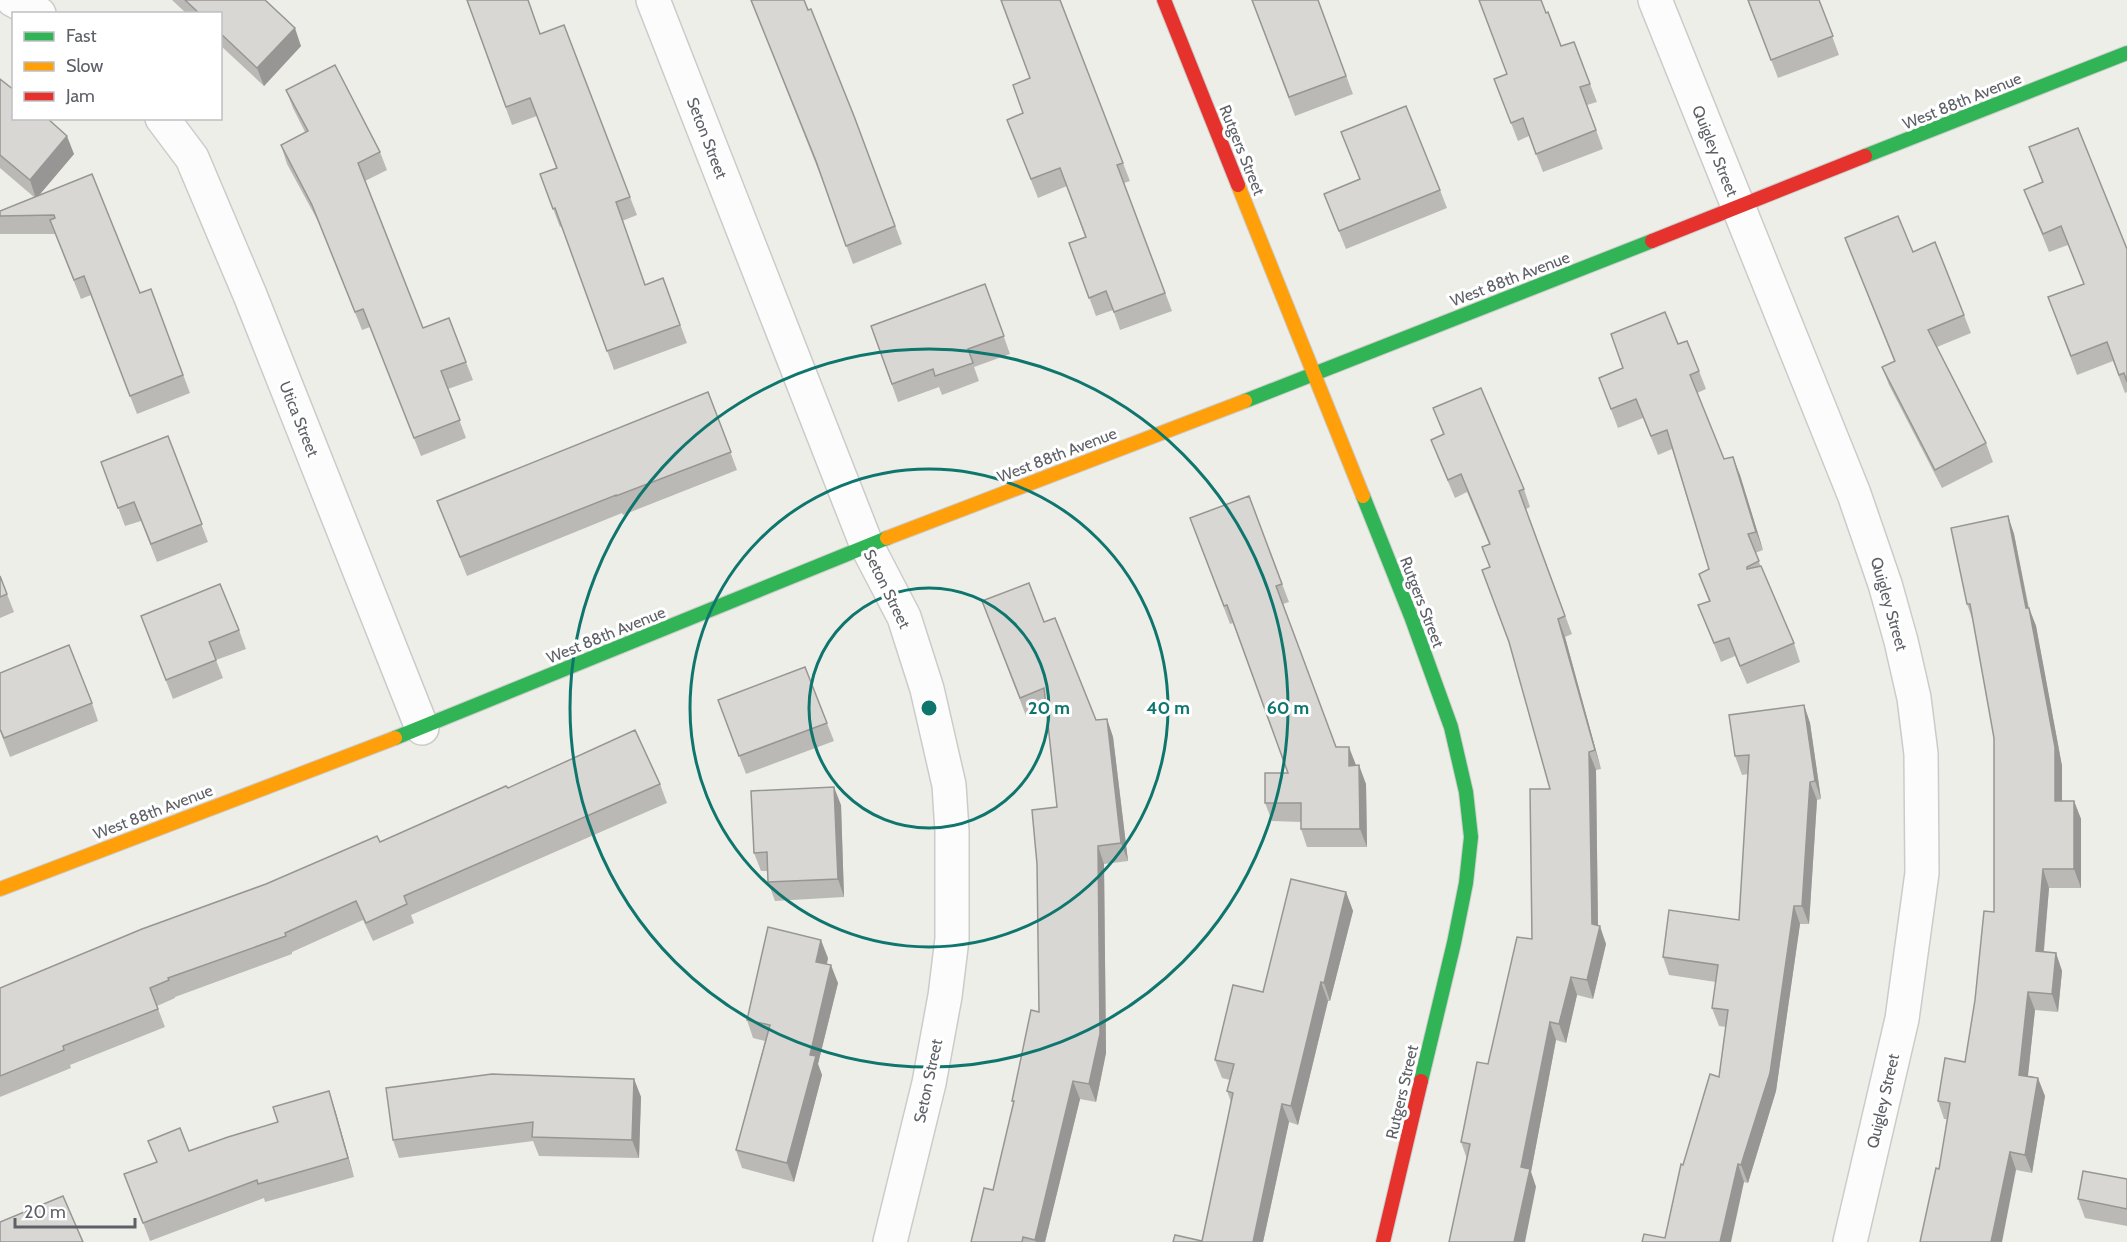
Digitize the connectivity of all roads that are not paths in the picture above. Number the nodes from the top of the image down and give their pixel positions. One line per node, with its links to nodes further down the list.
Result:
1 (13, 0): 5 (street)
2 (653, 0): 10 (street, Seton Street)
3 (1164, 0): 9 (street, Rutgers Street)
4 (1655, 0): 8 (street, Quigley Street)
5 (35, 12)
6 (2127, 54): 8 (street, West 88th Avenue)
7 (164, 120): 11 (street, Utica Street)
8 (1737, 208): 9 (street, West 88th Avenue); 15 (street, Quigley Street)
9 (1313, 375): 10 (street, West 88th Avenue); 14 (street, Rutgers Street)
10 (867, 546): 11 (street, West 88th Avenue); 13 (street, Seton Street)
11 (422, 728): 12 (street, West 88th Avenue)
12 (0, 888)
13 (890, 1242)
14 (1383, 1242)
15 (1850, 1242)

